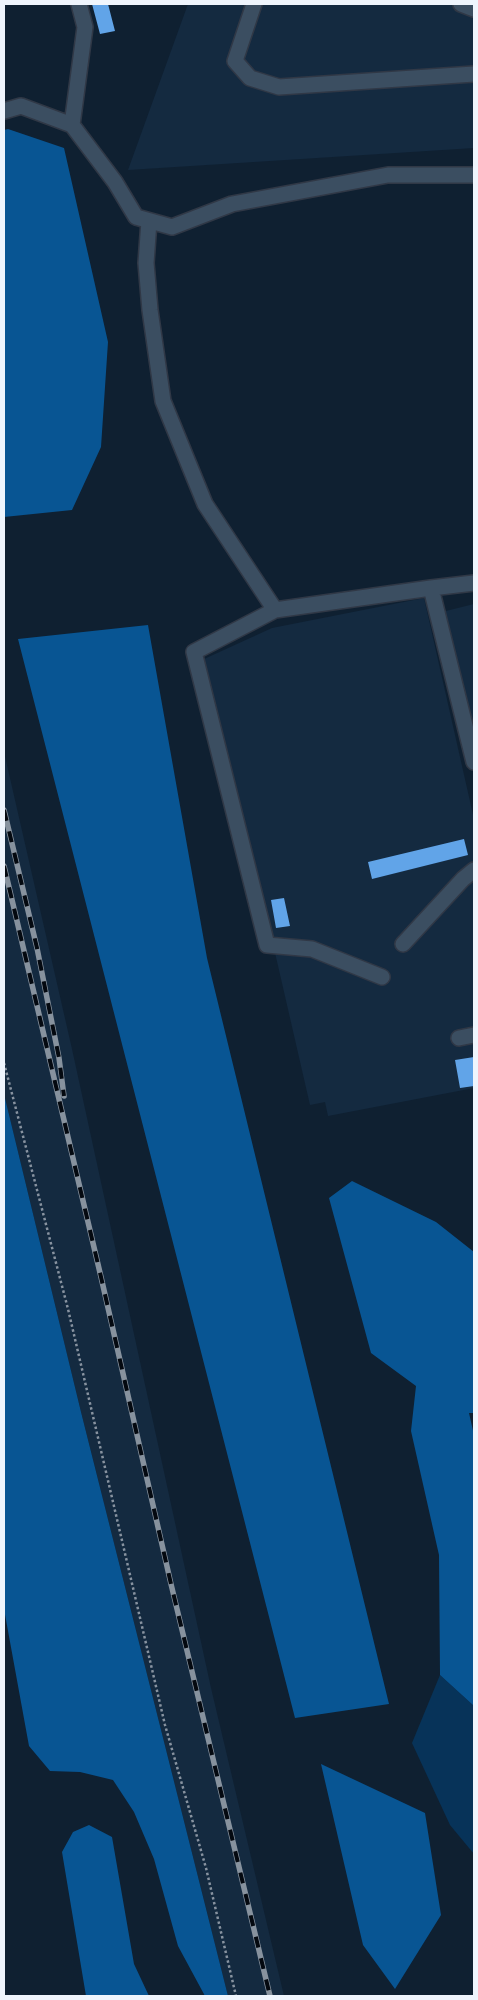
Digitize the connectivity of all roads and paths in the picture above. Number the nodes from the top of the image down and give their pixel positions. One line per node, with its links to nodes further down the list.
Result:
1 (79, 4): 7 (lane)
2 (254, 4): 5 (lane)
3 (461, 4): 4 (lane)
4 (474, 9)
5 (474, 74)
6 (4, 111): 7 (lane)
7 (72, 125): 9 (lane)
8 (474, 175): 9 (lane)
9 (149, 221): 12 (lane)
10 (474, 583): 11 (lane)
11 (431, 588): 12 (lane); 13 (lane)
12 (275, 610): 16 (lane)
13 (474, 762)
14 (474, 870): 15 (lane)
15 (403, 944)
16 (382, 977)
17 (474, 1035): 18 (lane)
18 (459, 1038)
19 (4, 1063): 20 (path)
20 (236, 1996)

